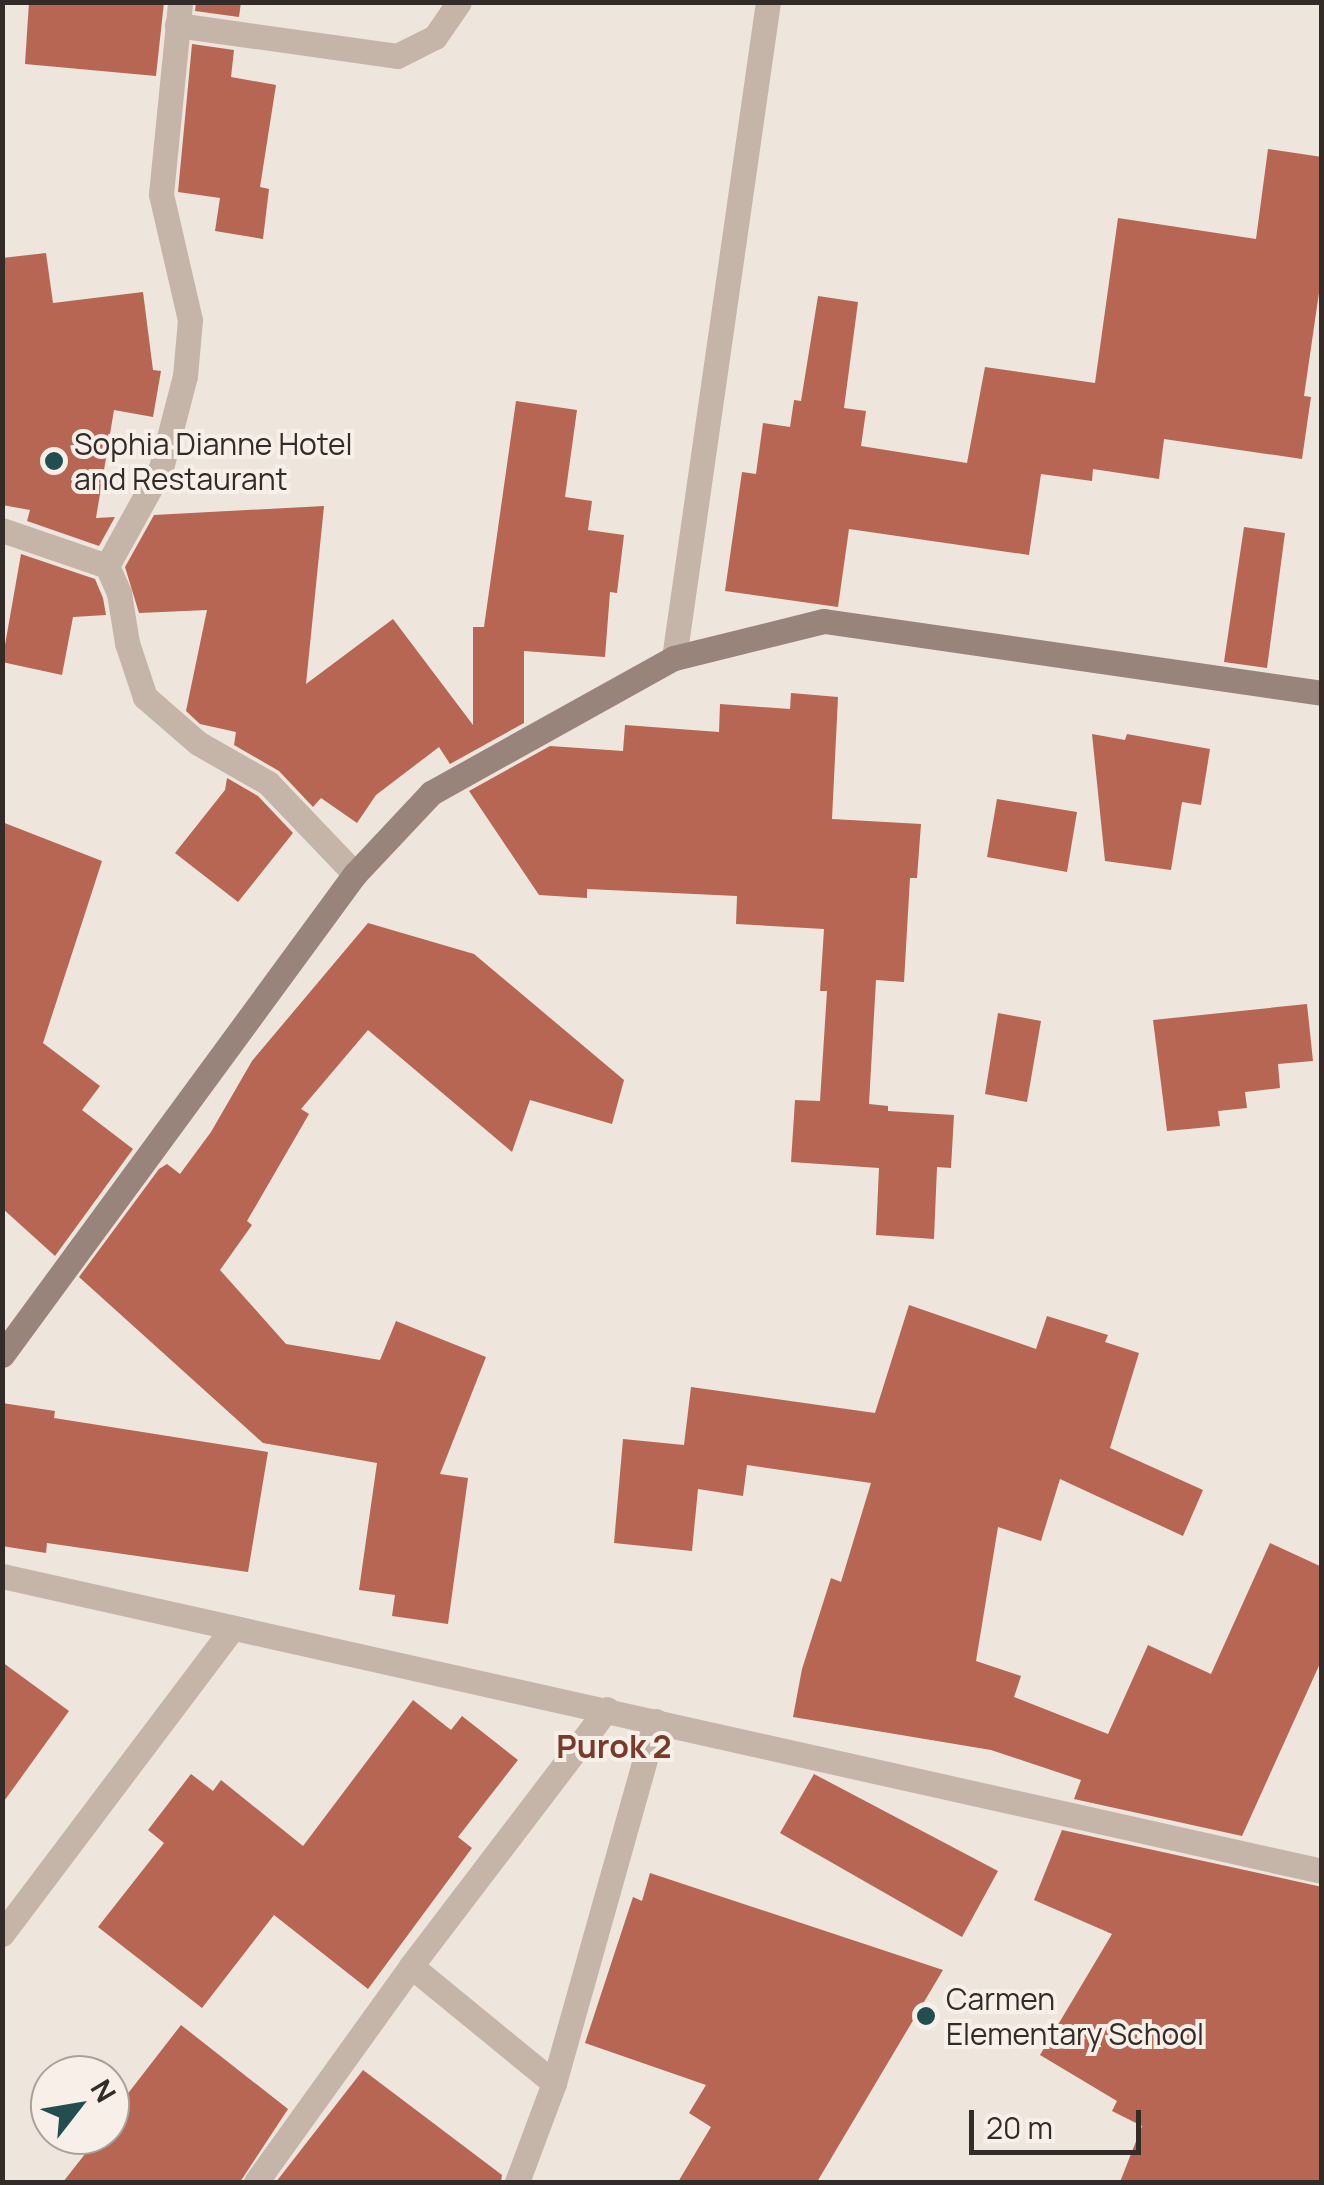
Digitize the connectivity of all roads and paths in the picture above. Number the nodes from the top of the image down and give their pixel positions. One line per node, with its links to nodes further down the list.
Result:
1 (459, 2): 3 (street)
2 (768, 2): 6 (street)
3 (178, 14): 5 (street)
4 (2, 530): 5 (street)
5 (106, 566): 8 (street)
6 (674, 658): 7 (street); 8 (street)
7 (1322, 693)
8 (355, 874): 9 (street)
9 (2, 1355)
10 (2, 1576): 11 (street)
11 (232, 1630): 12 (street); 15 (street)
12 (607, 1710): 13 (street); 16 (street)
13 (656, 1721): 14 (street); 17 (street)
14 (1322, 1871)
15 (2, 1934)
16 (411, 1966): 17 (street); 18 (street)
17 (554, 2083): 19 (street)
18 (256, 2182)
19 (517, 2182)

